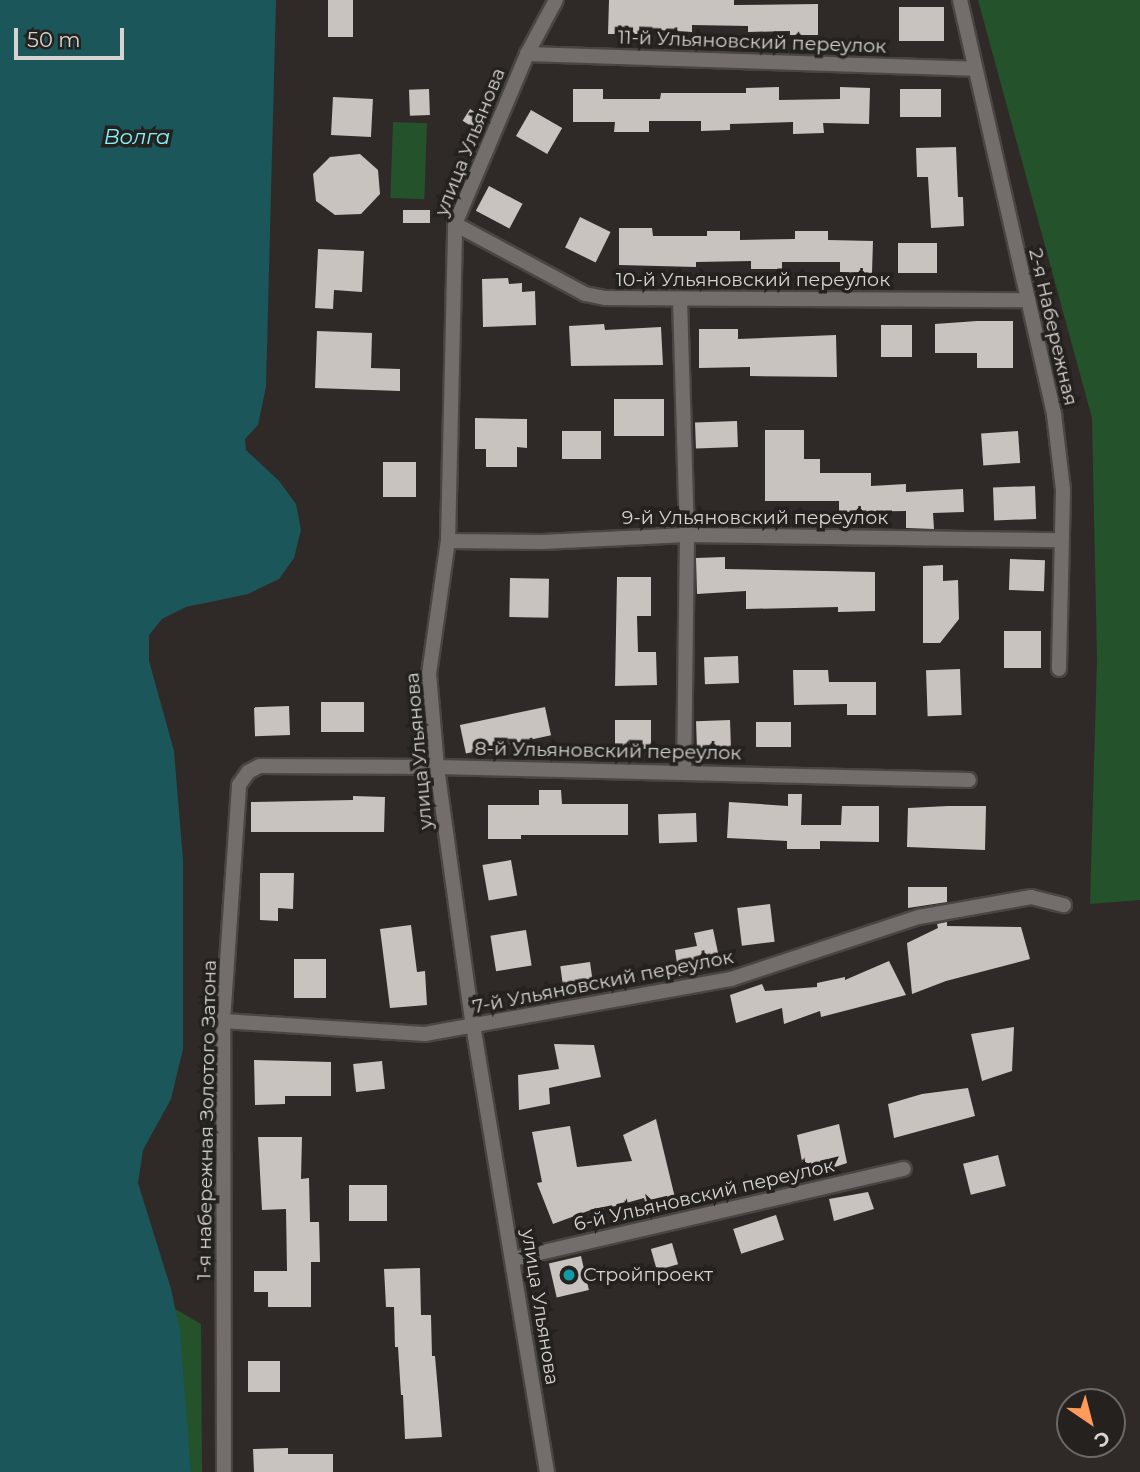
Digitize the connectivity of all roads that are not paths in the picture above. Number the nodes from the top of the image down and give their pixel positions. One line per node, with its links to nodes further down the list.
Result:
1 (556, 0): 3 (street, улица Ульянова)
2 (960, 0): 4 (street, 2-я Набережная)
3 (527, 54): 4 (street, 11-й Ульяновский переулок); 5 (street, улица Ульянова)
4 (975, 69): 7 (street, 2-я Набережная)
5 (455, 223): 6 (street, 10-й Ульяновский переулок); 10 (street, улица Ульянова)
6 (680, 300): 7 (street, 10-й Ульяновский переулок); 8 (street)
7 (1028, 300): 9 (street, 2-я Набережная)
8 (687, 535): 9 (street, 9-й Ульяновский переулок); 10 (street, 9-й Ульяновский переулок); 13 (street)
9 (1061, 540): 11 (street, 2-я Набережная)
10 (448, 541): 12 (street, улица Ульянова)
11 (1059, 669)
12 (437, 767): 13 (street, 8-й Ульяновский переулок); 14 (street, 8-й Ульяновский переулок); 18 (street, улица Ульянова)
13 (684, 771): 15 (street, 8-й Ульяновский переулок)
14 (248, 772): 17 (street, 1-я набережная Золотого Затона)
15 (969, 780)
16 (1064, 905): 18 (street, 7-й Ульяновский переулок)
17 (223, 1021): 18 (street, 7-й Ульяновский переулок); 21 (street, 1-я набережная Золотого Затона)
18 (473, 1027): 20 (street, улица Ульянова)
19 (904, 1169): 20 (street, 6-й Ульяновский переулок)
20 (513, 1259): 22 (street, улица Ульянова)
21 (224, 1472)
22 (547, 1472)

